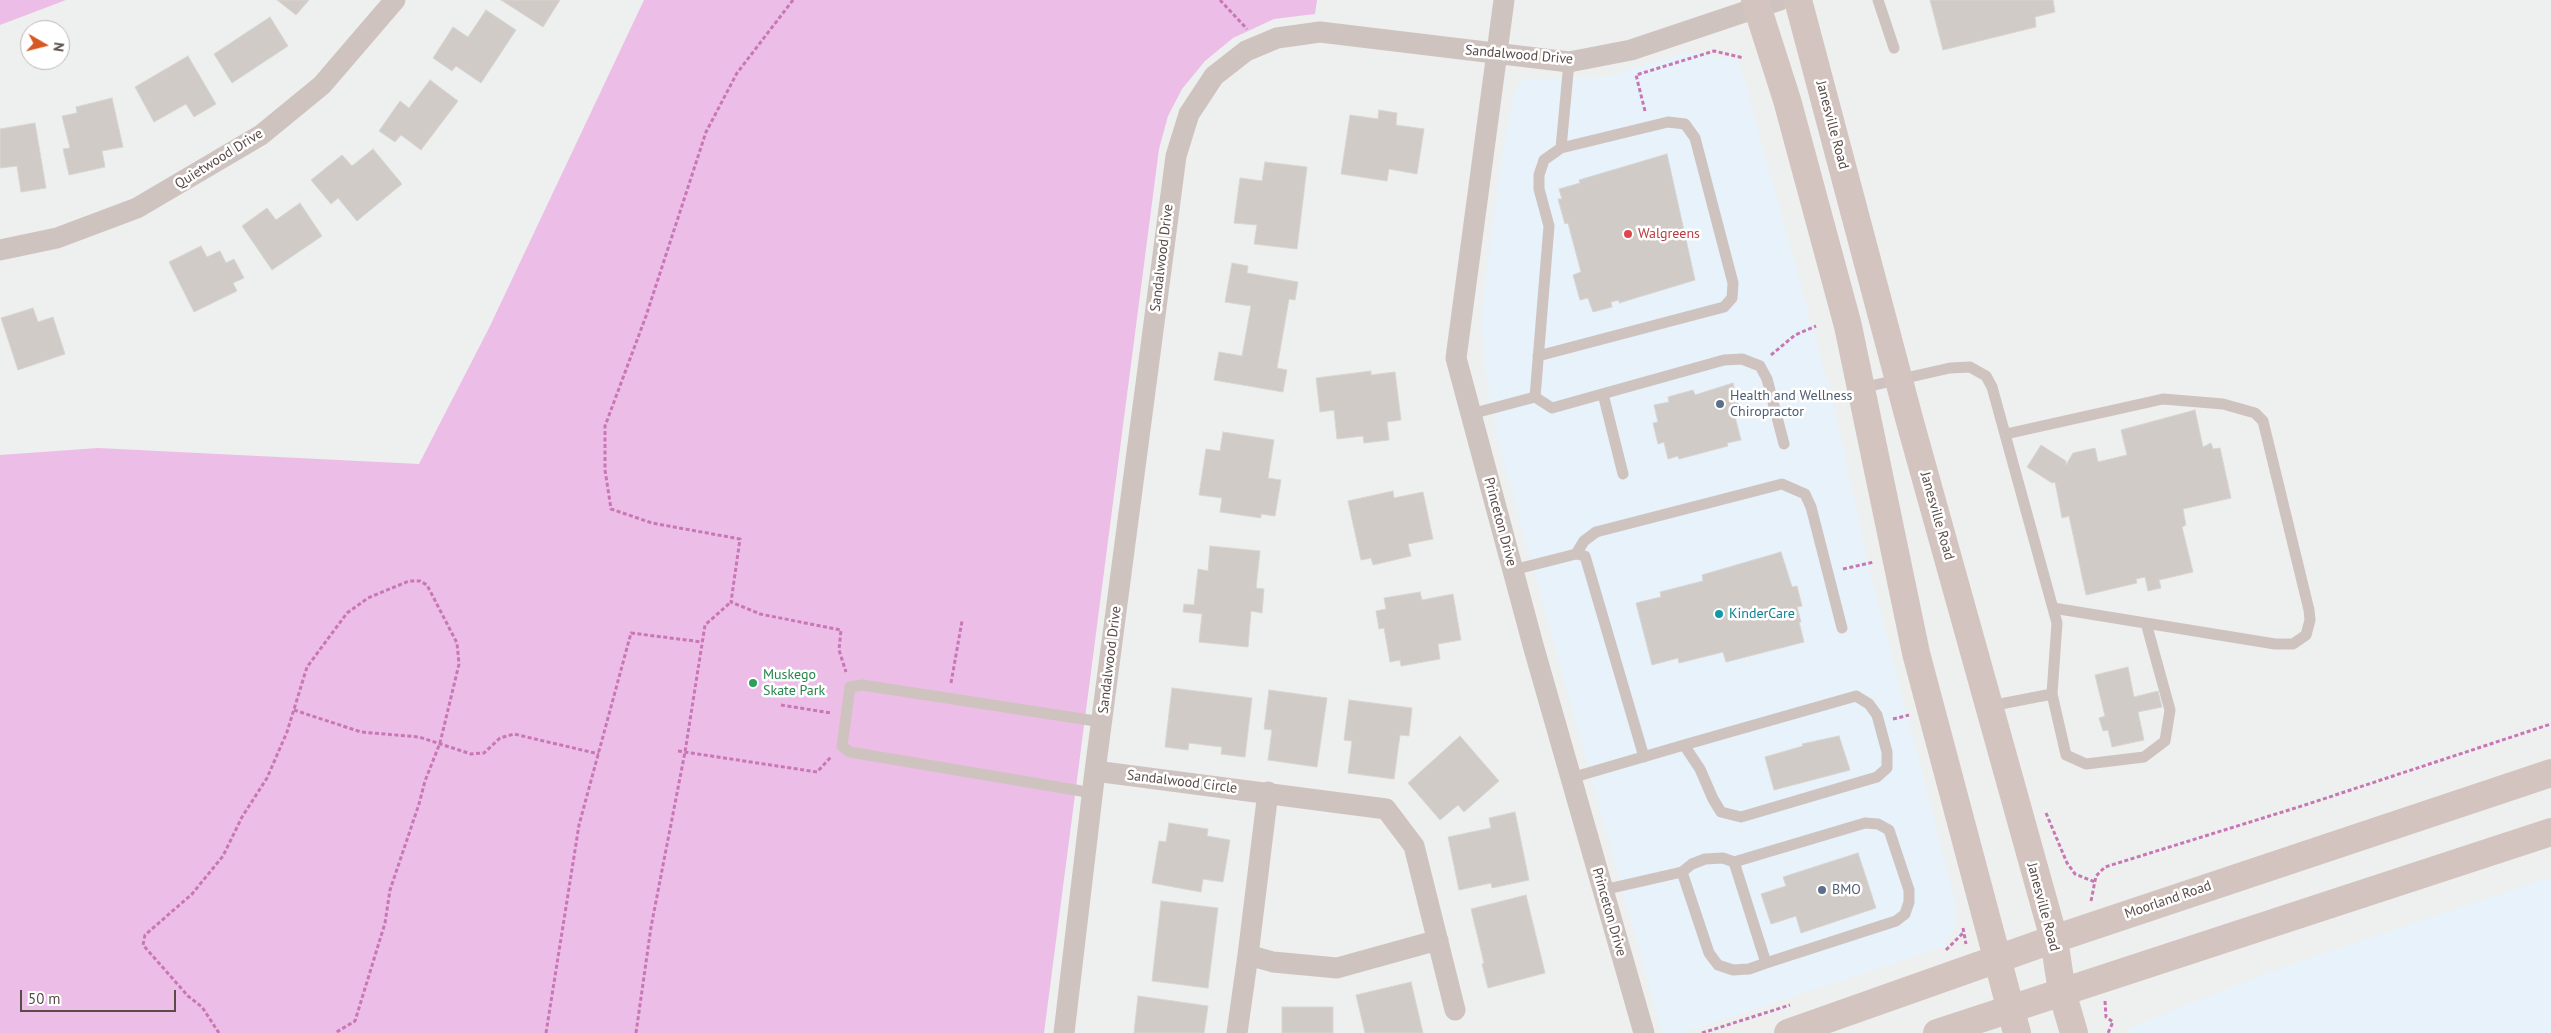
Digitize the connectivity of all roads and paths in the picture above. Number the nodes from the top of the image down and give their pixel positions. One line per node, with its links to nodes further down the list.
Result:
1 (395, 0): 15 (street, Quietwood Drive)
2 (792, 0): 31 (path)
3 (1220, 0): 8 (path)
4 (1504, 0): 10 (street, Princeton Drive)
5 (1798, 0): 19 (main road, Janesville Road)
6 (1878, 0): 9 (lane)
7 (1764, 3): 12 (street, Sandalwood Drive); 20 (main road)
8 (1262, 45): 10 (street, Sandalwood Drive); 44 (street, Sandalwood Drive)
9 (1894, 48)
10 (1497, 55): 12 (street, Sandalwood Drive); 23 (street, Princeton Drive)
11 (1744, 58): 13 (path)
12 (1569, 62): 14 (lane)
13 (1649, 127): 14 (lane); 17 (lane)
14 (1561, 148): 17 (lane)
15 (0, 250)
16 (1816, 326): 18 (path)
17 (1538, 356): 22 (lane)
18 (1760, 366): 21 (lane); 25 (lane)
19 (1899, 378): 20 (lane); 24 (lane); 41 (main road, Janesville Road)
20 (1861, 388): 68 (main road)
21 (1603, 394): 22 (lane); 26 (lane)
22 (1535, 397): 23 (lane)
23 (1471, 414): 29 (street, Princeton Drive)
24 (2006, 434): 32 (lane); 34 (lane)
25 (1784, 444)
26 (1623, 474)
27 (1576, 554): 29 (lane); 30 (lane); 52 (lane)
28 (1874, 562): 30 (path)
29 (1513, 570): 55 (street, Princeton Drive)
30 (1828, 572): 35 (lane)
31 (731, 602): 36 (path); 37 (path)
32 (2053, 608): 34 (lane); 38 (lane)
33 (962, 622): 39 (path)
34 (2146, 623): 38 (lane)
35 (1842, 628)
36 (702, 642): 50 (path); 51 (path)
37 (850, 687): 39 (lane); 43 (lane)
38 (2052, 694): 41 (lane)
39 (949, 698): 44 (lane)
40 (781, 705): 43 (path)
41 (1990, 706): 65 (main road, Janesville Road)
42 (294, 710): 46 (path); 46 (path); 74 (path)
43 (846, 716): 48 (lane)
44 (1102, 722): 53 (street, Sandalwood Drive)
45 (2551, 724): 62 (path)
46 (440, 743): 51 (path); 75 (path)
47 (1684, 745): 47 (lane); 52 (lane)
48 (842, 746): 50 (path); 57 (lane)
49 (678, 751): 50 (path)
50 (685, 752): 77 (path)
51 (599, 754): 76 (path)
52 (1644, 757): 55 (lane)
53 (1095, 771): 56 (street, Sandalwood Circle); 57 (street, Sandalwood Drive)
54 (2551, 773): 65 (main road, Moorland Road)
55 (1571, 778): 63 (street, Princeton Drive)
56 (1268, 792): 66 (street, Sandalwood Circle); 67 (street)
57 (1093, 793): 78 (street, Sandalwood Drive)
58 (2045, 810): 62 (path)
59 (2551, 832): 70 (main road)
60 (1734, 862): 61 (lane); 69 (lane); 69 (lane)
61 (1682, 872): 63 (lane); 69 (lane)
62 (2095, 882): 64 (path)
63 (1603, 890): 80 (street, Princeton Drive)
64 (2090, 905)
65 (2054, 939): 68 (main road, Moorland Road); 70 (main road, Janesville Road)
66 (1438, 940): 67 (street); 71 (street, Sandalwood Circle)
67 (1248, 955): 79 (street)
68 (1998, 958): 73 (main road); 81 (main road, Moorland Road)
69 (1766, 964)
70 (2062, 992): 73 (main road); 83 (main road, Janesville Road)
71 (1455, 1010)
72 (2106, 1017): 84 (path)
73 (2014, 1021): 82 (main road)
74 (220, 1033)
75 (335, 1033)
76 (546, 1033)
77 (636, 1033)
78 (1064, 1033)
79 (1237, 1033)
80 (1644, 1033)
81 (1788, 1033)
82 (1937, 1033)
83 (2074, 1033)
84 (2108, 1033)

